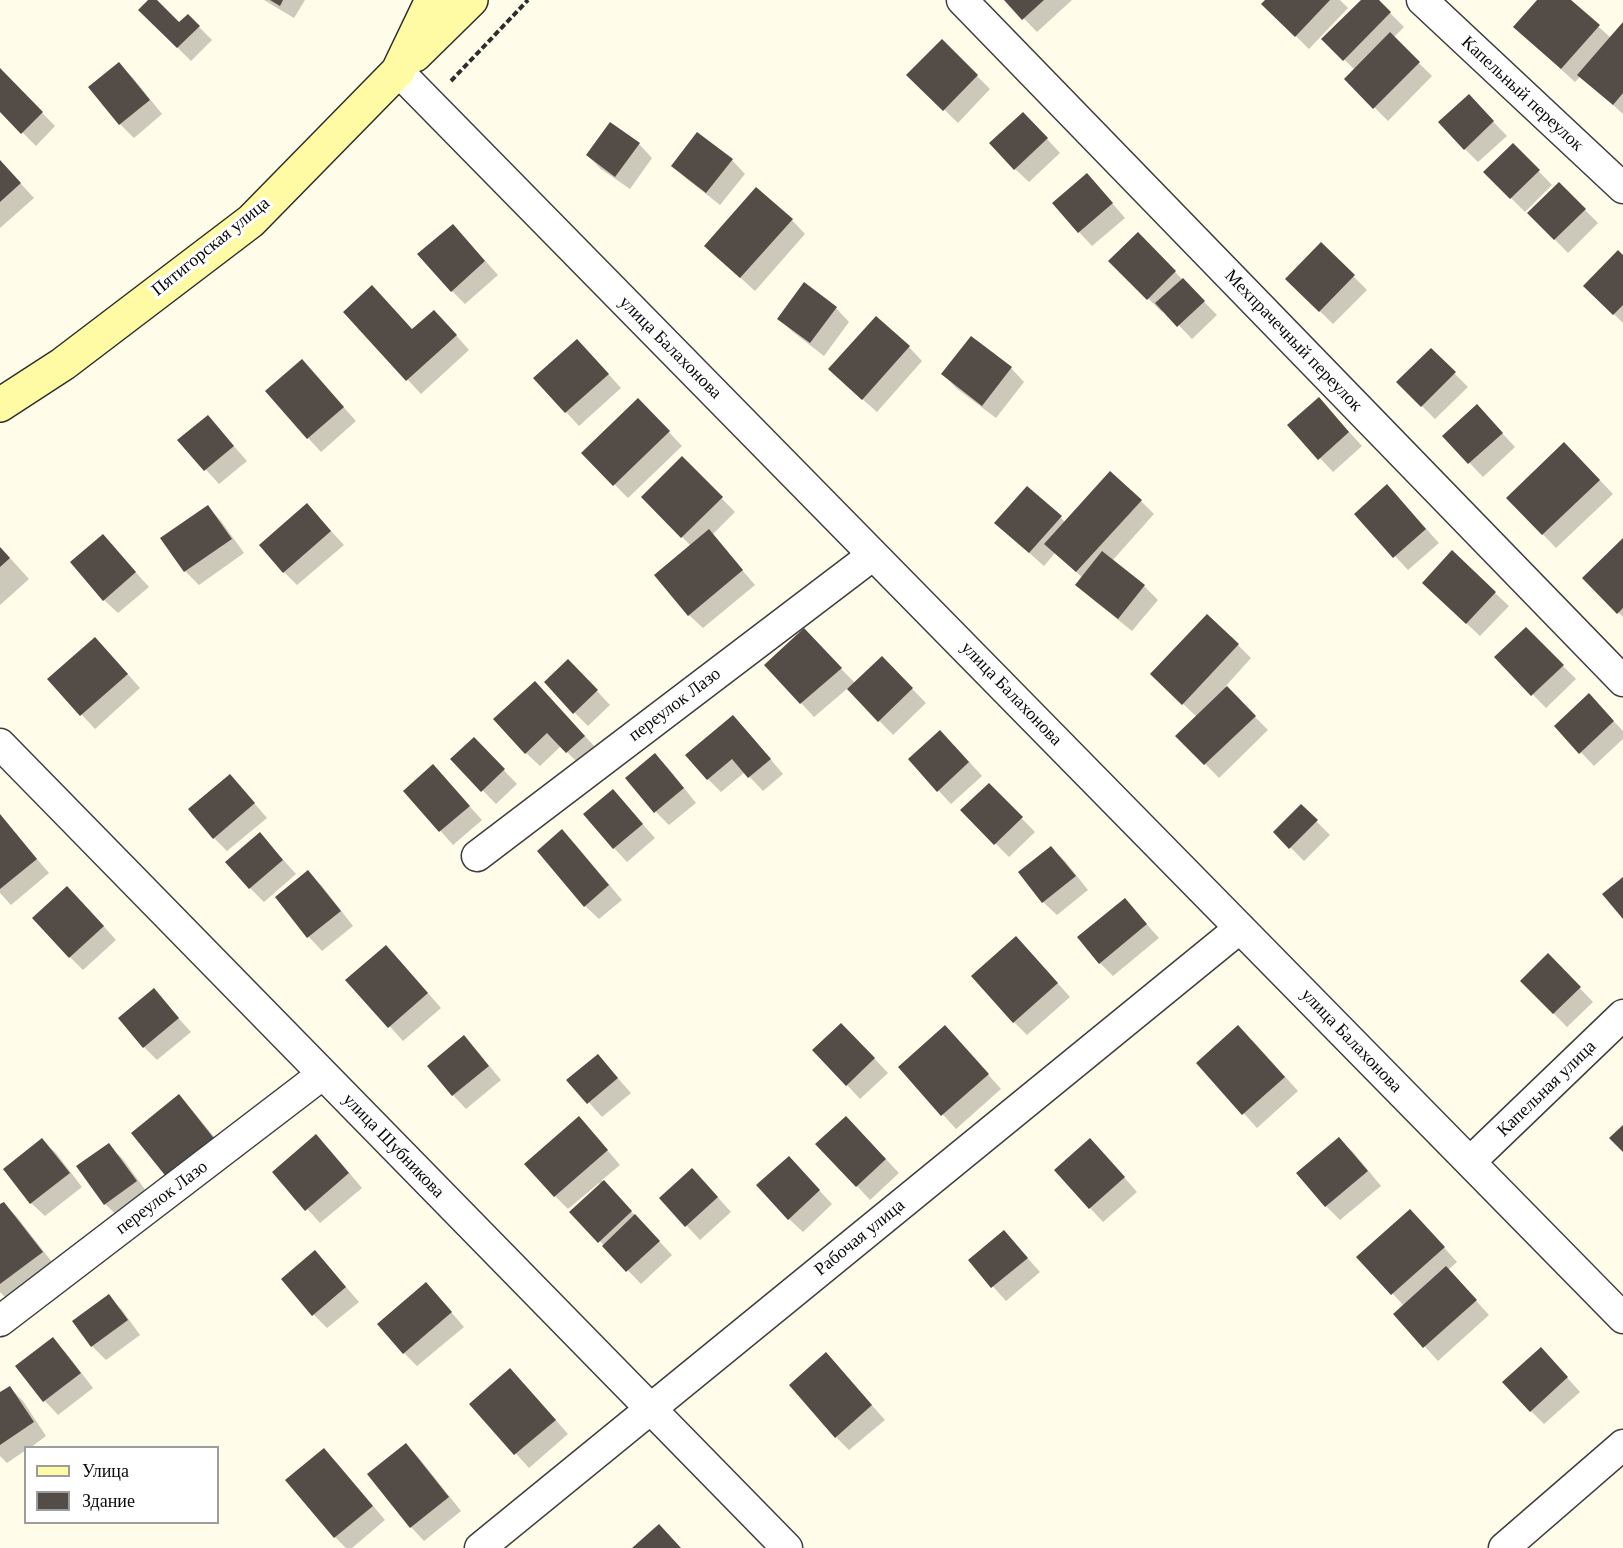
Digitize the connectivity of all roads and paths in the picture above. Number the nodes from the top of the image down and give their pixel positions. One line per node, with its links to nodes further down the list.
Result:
1 (432, 0): 6 (main road, Пятигорская улица)
2 (471, 0): 6 (main road)
3 (528, 0): 7 (path)
4 (962, 0): 11 (street, Мехпрачечный переулок)
5 (1422, 0): 8 (street, Капельный переулок)
6 (398, 71): 7 (street, улица Балахонова); 9 (main road, Пятигорская улица)
7 (430, 104): 10 (street, улица Балахонова)
8 (1623, 188)
9 (0, 405)
10 (873, 555): 13 (street, переулок Лазо); 14 (street, улица Балахонова)
11 (1623, 681)
12 (0, 744): 16 (street, улица Шубникова)
13 (477, 856)
14 (1240, 928): 17 (street, улица Балахонова); 20 (street, Рабочая улица)
15 (1623, 1015): 17 (street, Капельная улица)
16 (323, 1074): 19 (street, переулок Лазо); 20 (street, улица Шубникова)
17 (1470, 1162): 18 (street, улица Балахонова)
18 (1623, 1318)
19 (0, 1322)
20 (651, 1409): 22 (street, Рабочая улица); 23 (street, улица Шубникова)
21 (1623, 1445): 24 (street)
22 (480, 1548)
23 (787, 1548)
24 (1504, 1548)

